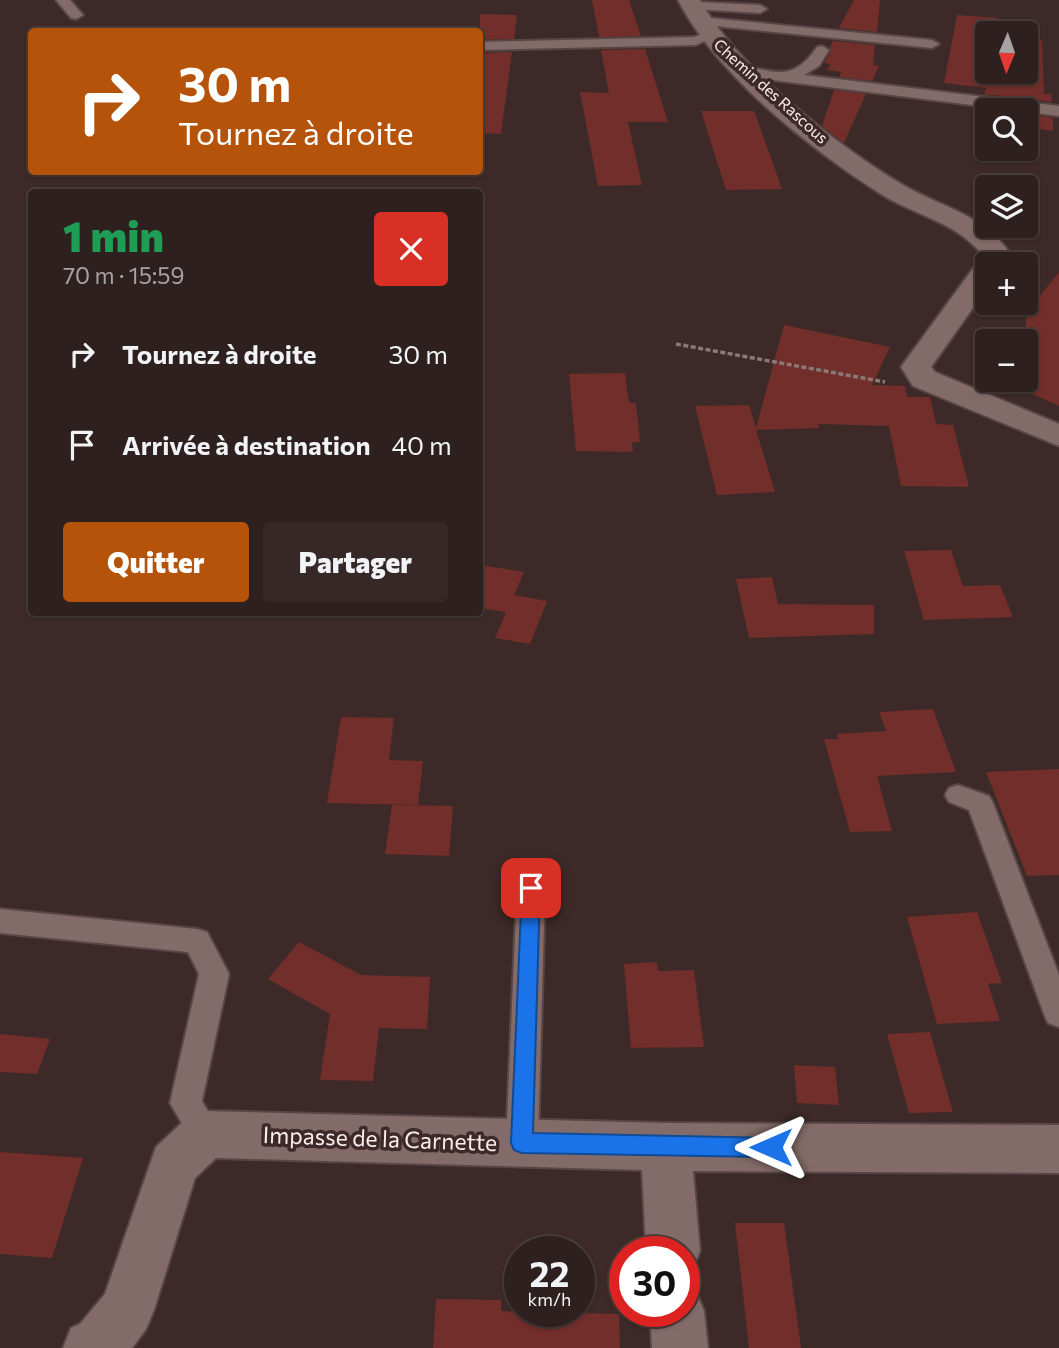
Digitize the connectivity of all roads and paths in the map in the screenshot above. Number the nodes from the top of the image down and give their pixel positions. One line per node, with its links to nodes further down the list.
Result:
1 (63, 0): 3 (lane)
2 (760, 9): 4 (lane)
3 (76, 15)
4 (697, 15): 5 (lane); 6 (lane); 7 (lane); 9 (street, Chemin des Rascous)
5 (876, 25)
6 (932, 44)
7 (483, 46)
8 (822, 50): 10 (lane)
9 (748, 73): 10 (lane); 12 (street, Chemin des Rascous)
10 (790, 78): 11 (lane)
11 (1059, 111)
12 (995, 252)
13 (975, 284): 15 (street, Chemin des Rascous)
14 (676, 344): 15 (path)
15 (924, 379): 16 (street)
16 (1059, 436)
17 (958, 795): 20 (lane)
18 (531, 888): 22 (lane)
19 (0, 921): 21 (lane)
20 (1059, 1014)
21 (205, 1134): 22 (street, Impasse de la Carnette); 27 (street)
22 (522, 1143): 23 (street, Impasse de la Carnette)
23 (666, 1147): 24 (street, Impasse de la Carnette); 25 (street)
24 (1059, 1149)
25 (672, 1236)
26 (678, 1327): 28 (street)
27 (91, 1348)
28 (680, 1348)

